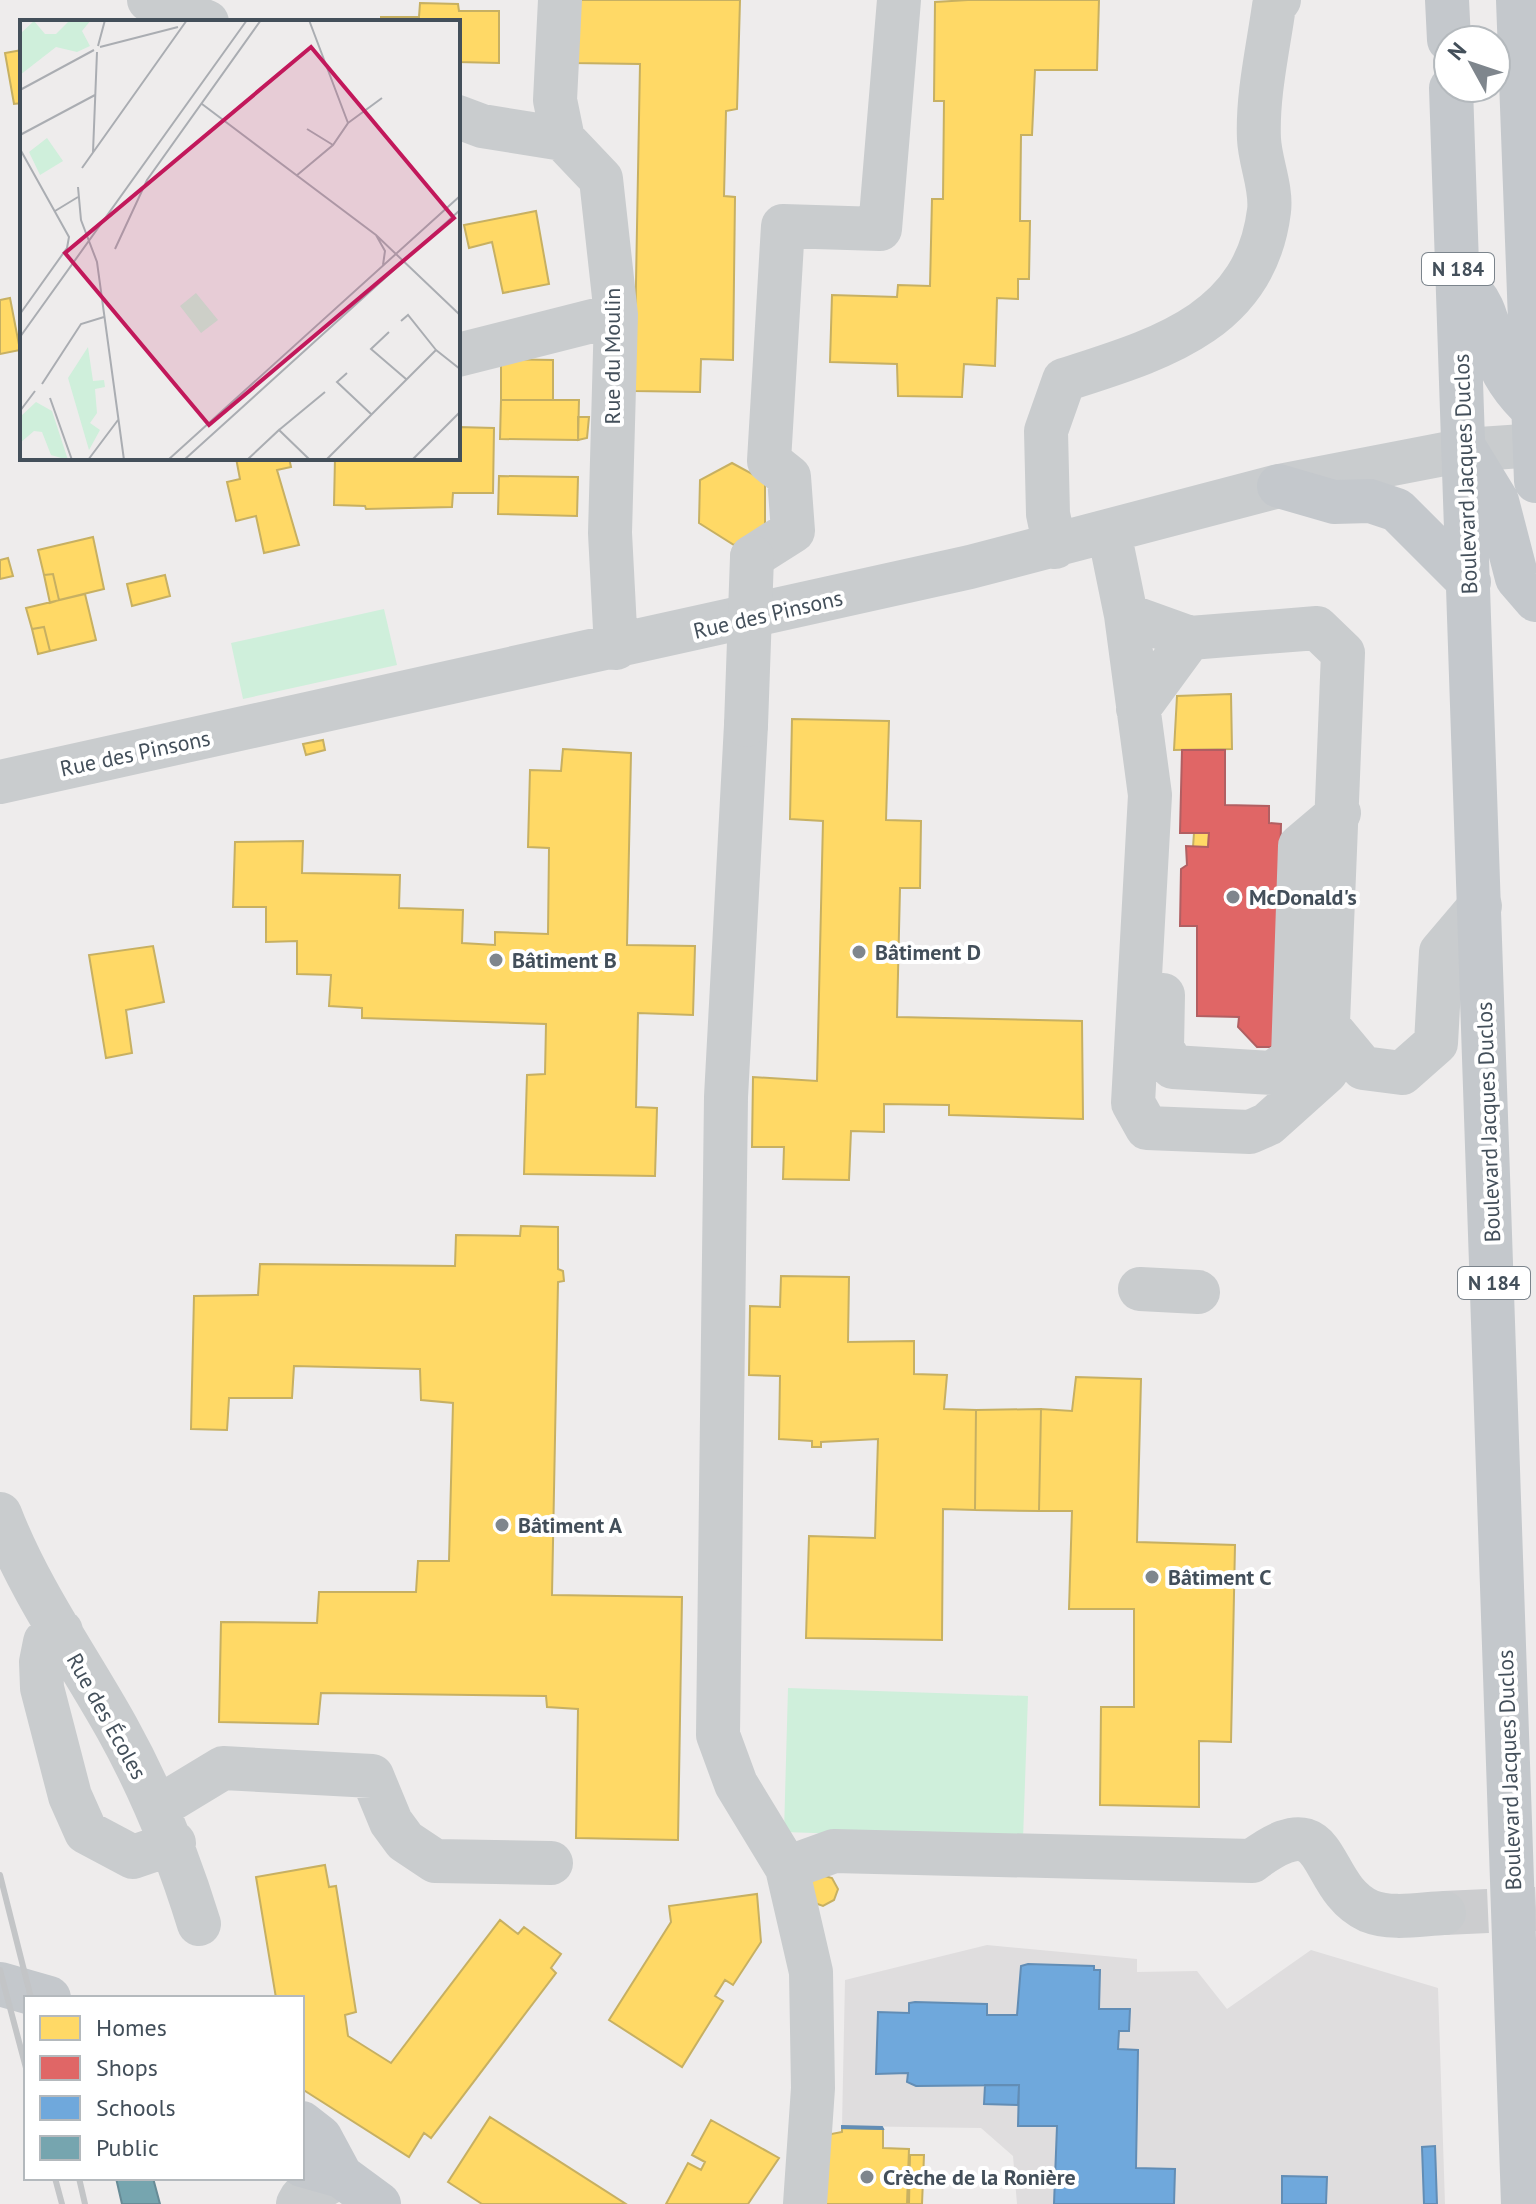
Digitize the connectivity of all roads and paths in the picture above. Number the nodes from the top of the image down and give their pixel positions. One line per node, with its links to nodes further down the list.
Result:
1 (149, 0): 7 (street)
2 (560, 0): 11 (street)
3 (899, 0): 37 (street, bridge)
4 (1279, 0): 19 (street)
5 (1447, 0): 8 (main road)
6 (1518, 0): 15 (main road)
7 (202, 20)
8 (1448, 24)
9 (1452, 104): 12 (main road, Boulevard Jacques Duclos / N 184)
10 (460, 118): 11 (street)
11 (563, 139): 13 (street, Rue du Moulin)
12 (1459, 280): 15 (main road, N 184); 16 (main road, Boulevard Jacques Duclos / N 184)
13 (616, 315): 14 (street); 24 (street, Rue du Moulin)
14 (460, 354)
15 (1535, 439): 16 (street, Rue des Pinsons)
16 (1465, 450): 17 (street, Rue des Pinsons); 20 (main road, Boulevard Jacques Duclos / N 184); 21 (main road)
17 (1279, 486): 18 (street, Rue des Pinsons); 20 (main road)
18 (1109, 532): 19 (street, Rue des Pinsons); 22 (street)
19 (1055, 547): 24 (street, Rue des Pinsons)
20 (1469, 582): 29 (main road, Boulevard Jacques Duclos / N 184)
21 (1536, 600)
22 (1126, 615): 23 (street); 25 (street)
23 (1190, 638): 25 (street); 28 (street)
24 (616, 648): 26 (street, Rue des Pinsons)
25 (1138, 709): 27 (street)
26 (0, 782)
27 (1150, 795): 28 (street); 30 (street)
28 (1339, 813): 30 (street)
29 (1480, 906): 30 (street); 49 (main road, Boulevard Jacques Duclos / N 184)
30 (1328, 1026)
31 (1140, 1289): 32 (street)
32 (1198, 1292)
33 (0, 1514): 34 (street, Rue des Écoles)
34 (61, 1631): 35 (street, Rue des Écoles); 35 (street)
35 (165, 1825): 36 (street); 39 (street, Rue des Écoles)
36 (551, 1863)
37 (787, 1868): 38 (street); 48 (street)
38 (1444, 1913)
39 (199, 1924)
40 (0, 1984): 41 (main road)
41 (42, 1996)
42 (0, 2007): 43 (main road)
43 (24, 2014)
44 (304, 2125): 45 (main road)
45 (322, 2170): 46 (street); 47 (main road)
46 (298, 2204)
47 (379, 2204)
48 (805, 2204)
49 (1523, 2204)

